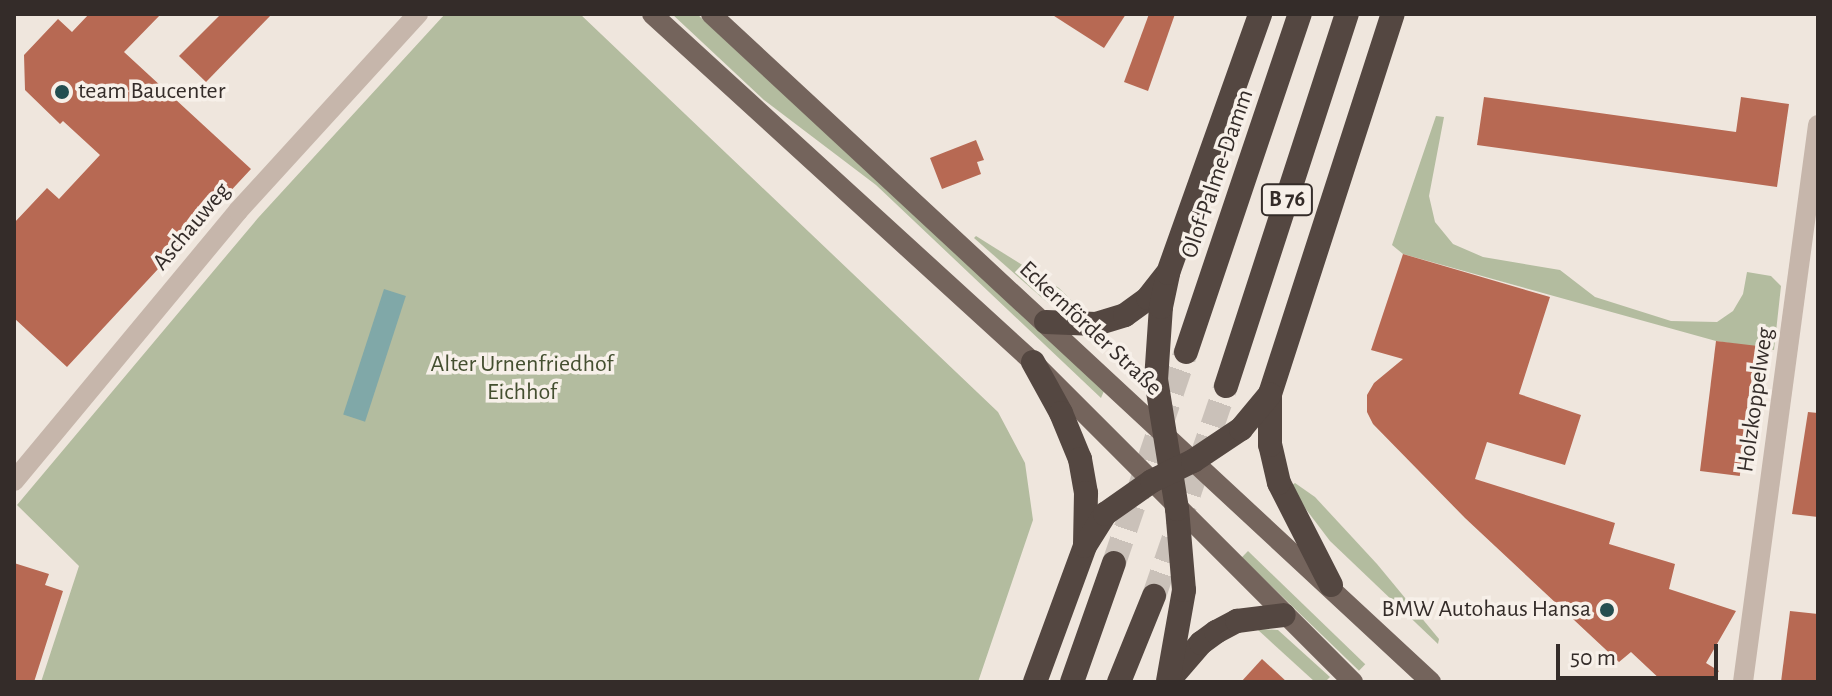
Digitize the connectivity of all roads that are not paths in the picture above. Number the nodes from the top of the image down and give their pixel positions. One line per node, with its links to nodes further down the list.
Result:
1 (418, 14): 17 (street, Aschauweg)
2 (652, 14): 12 (main road)
3 (711, 14): 10 (main road, Eckernförder Straße)
4 (1260, 14): 9 (highway)
5 (1300, 14): 11 (highway, Olof-Palme-Damm / B 76)
6 (1347, 14): 13 (highway, B 76)
7 (1393, 14): 14 (highway)
8 (1818, 125): 30 (street, Holzkoppelweg)
9 (1168, 273): 10 (highway); 15 (highway)
10 (1046, 322): 15 (main road, Eckernförder Straße)
11 (1186, 352)
12 (1033, 362): 16 (main road); 19 (highway)
13 (1226, 386)
14 (1270, 394): 16 (highway); 21 (highway)
15 (1165, 435): 16 (highway)
16 (1172, 471): 18 (highway); 19 (highway); 21 (main road)
17 (14, 481)
18 (1177, 509): 23 (main road); 27 (highway)
19 (1085, 546): 24 (highway)
20 (1114, 563): 25 (highway)
21 (1331, 585): 29 (main road)
22 (1154, 596): 26 (highway)
23 (1284, 615): 27 (highway); 28 (main road)
24 (1035, 682)
25 (1072, 682)
26 (1119, 682)
27 (1168, 682)
28 (1353, 682)
29 (1431, 682)
30 (1743, 682)

